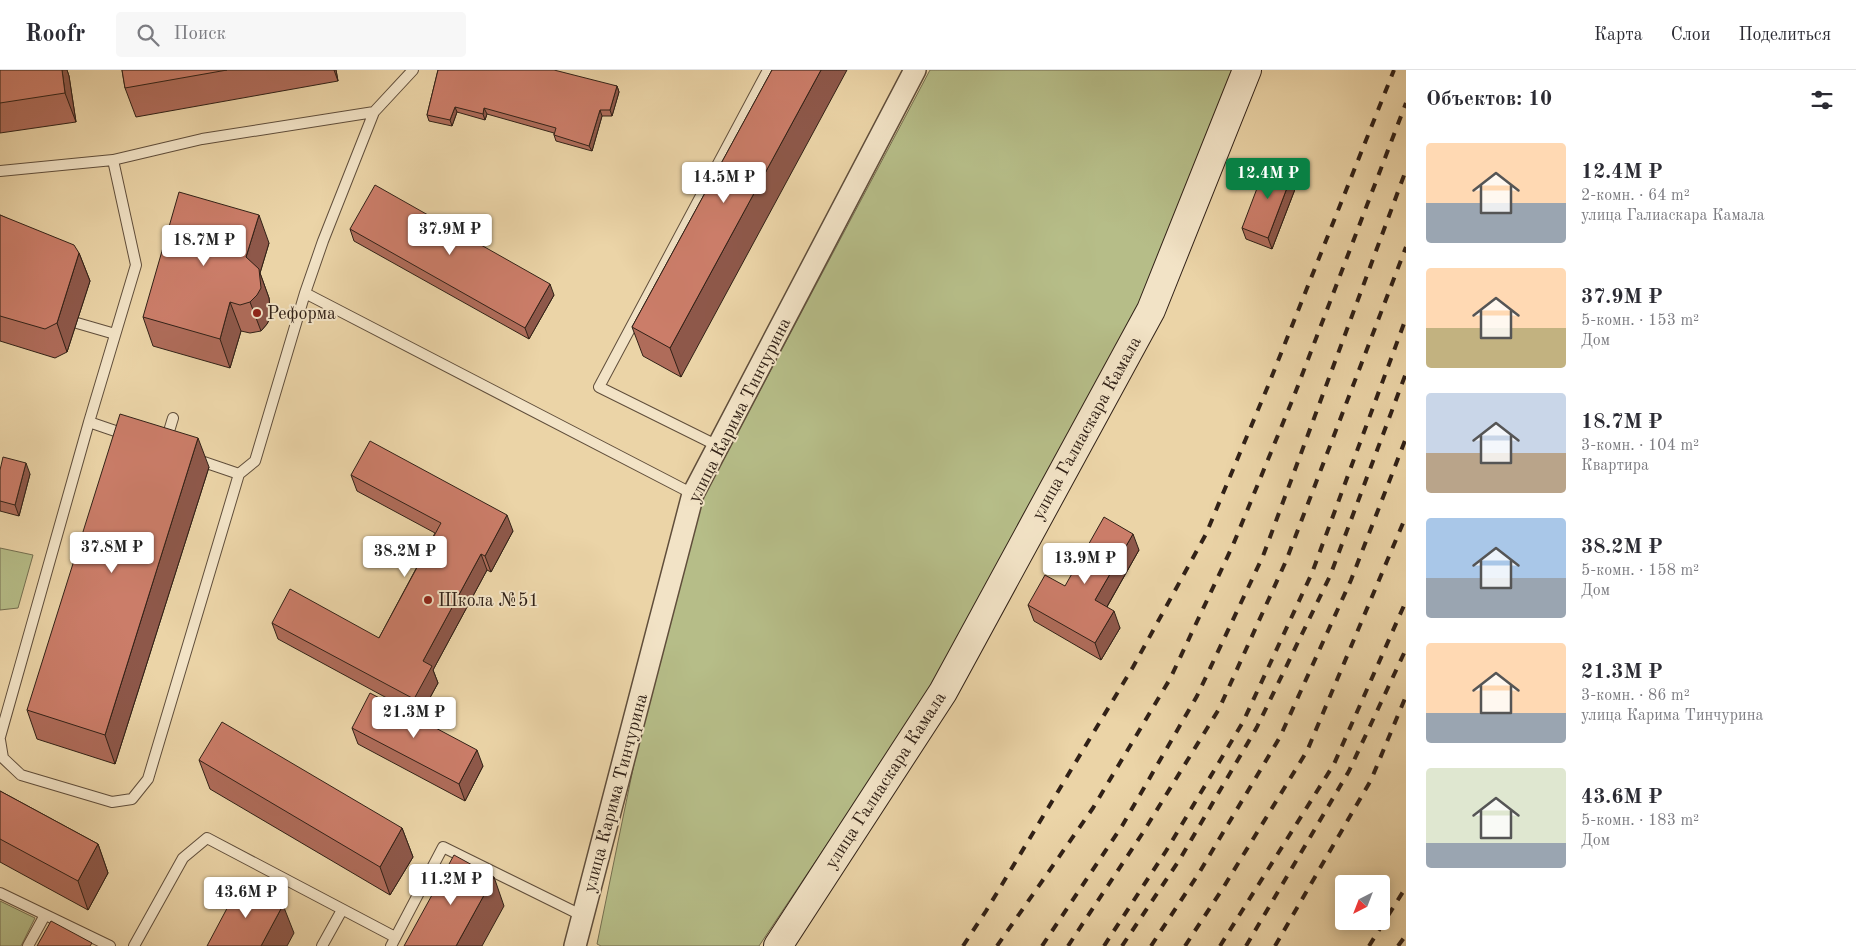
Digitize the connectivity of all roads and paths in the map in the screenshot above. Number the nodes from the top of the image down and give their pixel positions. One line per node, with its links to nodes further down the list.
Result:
1 (413, 70): 5 (lane)
2 (768, 70): 14 (lane)
3 (915, 70): 14 (street, улица Карима Тинчурина)
4 (1247, 70): 30 (street, улица Галиаскара Камала)
5 (374, 112): 6 (lane); 8 (lane)
6 (113, 160): 7 (lane); 10 (lane)
7 (0, 171)
8 (305, 293): 17 (lane); 18 (lane)
9 (77, 323): 10 (lane)
10 (115, 334): 12 (lane)
11 (173, 418): 15 (lane)
12 (90, 422): 13 (lane); 19 (lane)
13 (136, 438)
14 (718, 446): 18 (street, улица Карима Тинчурина)
15 (163, 448)
16 (189, 456): 17 (lane)
17 (240, 474): 19 (lane)
18 (693, 494): 23 (street, улица Карима Тинчурина)
19 (0, 739)
20 (0, 893): 22 (lane)
21 (342, 910): 24 (lane); 27 (lane); 28 (lane)
22 (45, 915): 25 (lane); 26 (lane)
23 (582, 916): 24 (lane); 29 (street, улица Карима Тинчурина)
24 (393, 941)
25 (28, 946)
26 (110, 946)
27 (134, 946)
28 (322, 946)
29 (575, 946)
30 (778, 946)

